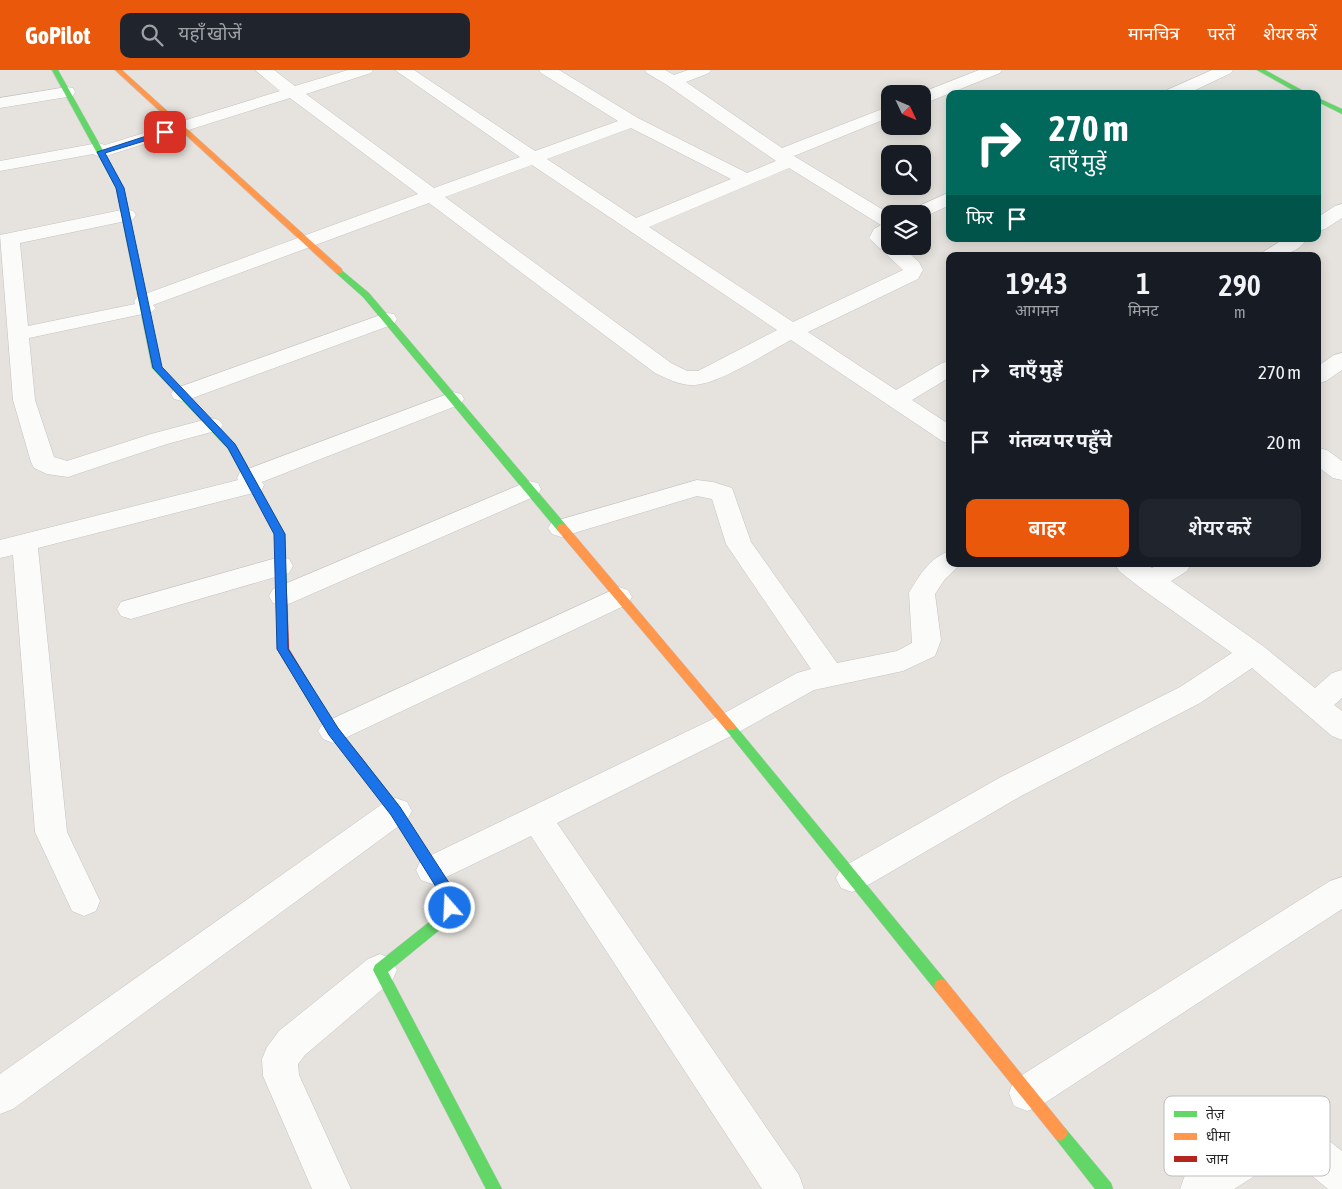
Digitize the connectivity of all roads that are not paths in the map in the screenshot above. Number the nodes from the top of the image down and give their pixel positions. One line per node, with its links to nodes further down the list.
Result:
1 (55, 70): 15 (street)
2 (118, 70): 23 (street)
3 (263, 70): 16 (street)
4 (365, 70): 16 (street)
5 (403, 70): 25 (street)
6 (547, 70): 22 (street)
7 (653, 70): 12 (street)
8 (703, 70): 12 (street)
9 (994, 70): 17 (street)
10 (1225, 70): 13 (street)
11 (1260, 70): 14 (street)
12 (673, 81): 26 (street)
13 (1182, 90)
14 (1298, 90)
15 (67, 92): 19 (street); 24 (street)
16 (293, 92): 23 (street); 29 (street)
17 (931, 94)
18 (1321, 102): 20 (street)
19 (0, 103)
20 (1342, 112)
21 (881, 116): 26 (street)
22 (632, 122): 25 (street); 28 (street)
23 (181, 127): 24 (street); 38 (street)
24 (99, 150): 27 (street); 33 (street)
25 (533, 158): 29 (street); 36 (street)
26 (786, 158): 28 (street); 34 (street)
27 (0, 166)
28 (747, 180): 36 (street)
29 (430, 196): 38 (street); 44 (street)
30 (946, 200): 31 (street)
31 (931, 207)
32 (1342, 210): 35 (street)
33 (126, 215): 37 (street); 42 (street)
34 (881, 216)
35 (1321, 223)
36 (634, 226): 44 (street)
37 (5, 240): 45 (street)
38 (307, 242): 42 (street); 43 (street)
39 (1292, 242): 40 (street)
40 (1276, 252)
41 (899, 255): 44 (street)
42 (144, 305): 45 (street); 49 (street)
43 (386, 319): 49 (street); 50 (street)
44 (792, 331): 51 (street)
45 (19, 334): 52 (street)
46 (1342, 360): 48 (street)
47 (946, 370): 51 (street)
48 (1321, 374)
49 (182, 394): 52 (street)
50 (453, 399): 54 (street); 55 (street)
51 (895, 400): 53 (street)
52 (211, 425): 54 (street)
53 (946, 433)
54 (251, 481): 57 (street); 59 (street)
55 (529, 489): 56 (street); 63 (street)
56 (561, 528): 64 (street); 67 (street)
57 (12, 545): 78 (street)
58 (946, 563): 67 (street)
59 (280, 566): 63 (street); 65 (street)
60 (1132, 567): 62 (street)
61 (1174, 567): 62 (street)
62 (1151, 582): 66 (street)
63 (282, 596): 72 (street)
64 (620, 597): 70 (street); 72 (street)
65 (131, 609)
66 (1252, 652): 69 (street); 76 (street)
67 (830, 675): 70 (street)
68 (1342, 681): 69 (street)
69 (1314, 706): 71 (street)
70 (727, 725): 74 (street); 76 (street)
71 (1342, 728)
72 (333, 731): 73 (street)
73 (396, 811): 75 (street); 81 (street)
74 (537, 819): 75 (street); 87 (street)
75 (432, 870): 79 (street)
76 (852, 878): 80 (street)
77 (1342, 891): 80 (street)
78 (84, 901)
79 (380, 970): 85 (street); 86 (street)
80 (1027, 1093): 88 (street)
81 (0, 1096)
82 (1330, 1165): 83 (street)
83 (1342, 1175)
84 (1219, 1176): 89 (street)
85 (332, 1189)
86 (494, 1189)
87 (785, 1189)
88 (1106, 1189)
89 (1198, 1189)

